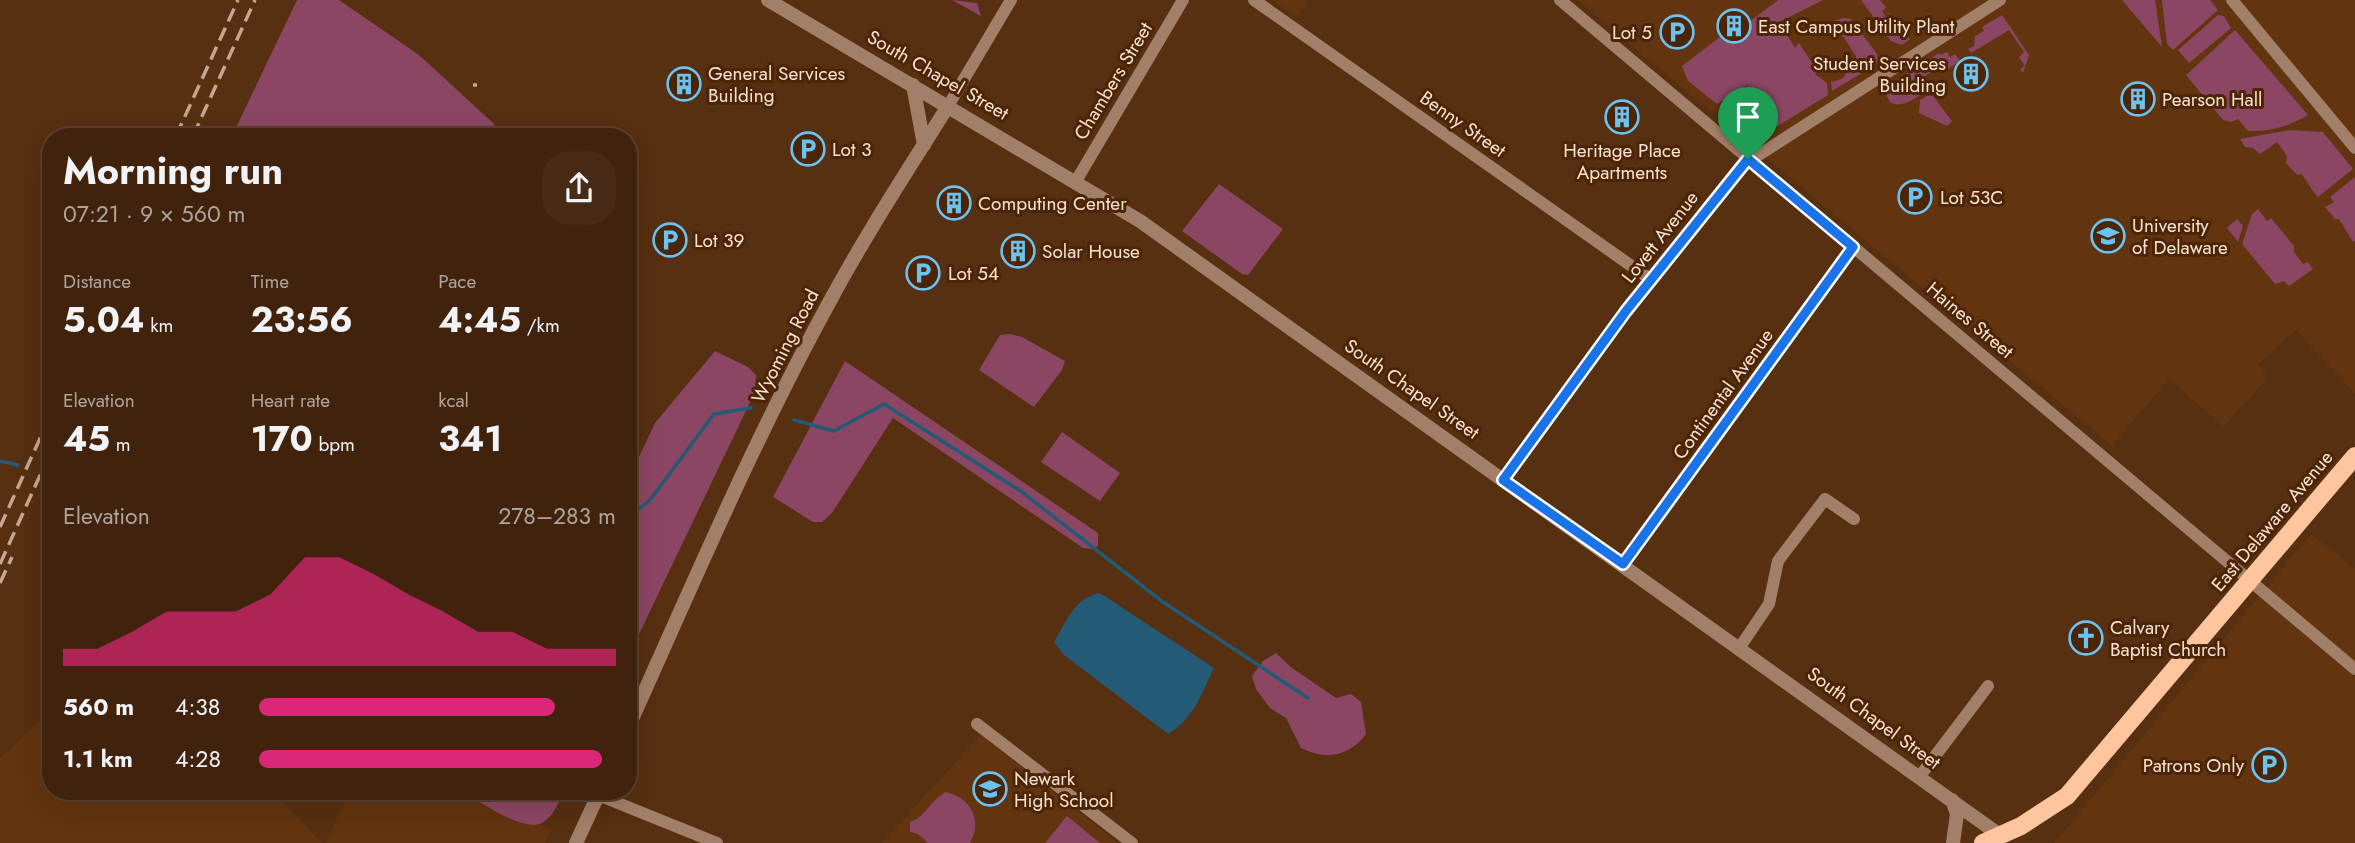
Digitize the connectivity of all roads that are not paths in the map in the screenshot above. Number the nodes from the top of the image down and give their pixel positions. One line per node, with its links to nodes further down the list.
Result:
1 (1011, 0): 9 (street, Wyoming Road)
2 (1183, 0): 13 (street, Chambers Street)
3 (1254, 0): 15 (street, Benny Street)
4 (1560, 0): 12 (street, Haines Street)
5 (2000, 0): 12 (street, Lovett Avenue)
6 (2232, 0): 11 (street)
7 (772, 1): 8 (street, South Chapel Street)
8 (914, 85): 9 (street, South Chapel Street); 10 (street)
9 (948, 106): 10 (street, Wyoming Road); 13 (street, South Chapel Street)
10 (923, 145): 24 (street, Wyoming Road)
11 (2355, 148)
12 (1748, 159): 14 (street, Haines Street); 15 (street, Lovett Avenue)
13 (1076, 181): 17 (street, South Chapel Street)
14 (1853, 247): 19 (street, Continental Avenue); 20 (street, Haines Street)
15 (1650, 279): 17 (street, Lovett Avenue)
16 (2355, 456): 20 (main road, East Delaware Avenue)
17 (1503, 480): 19 (street, South Chapel Street)
18 (1854, 519): 21 (street)
19 (1623, 564): 21 (street, South Chapel Street)
20 (2249, 581): 22 (street, Haines Street); 31 (main road, East Delaware Avenue)
21 (1740, 648): 26 (street, South Chapel Street)
22 (2355, 669)
23 (1988, 686): 26 (street)
24 (637, 708)
25 (977, 724): 34 (street)
26 (1920, 776): 29 (street, South Chapel Street)
27 (596, 800): 32 (street)
28 (613, 800): 30 (street)
29 (1952, 800): 31 (street, South Chapel Street); 35 (street)
30 (685, 837): 33 (street)
31 (2006, 839): 36 (main road, East Delaware Avenue)
32 (576, 843)
33 (717, 843)
34 (1132, 843)
35 (1953, 843)
36 (1983, 843)

